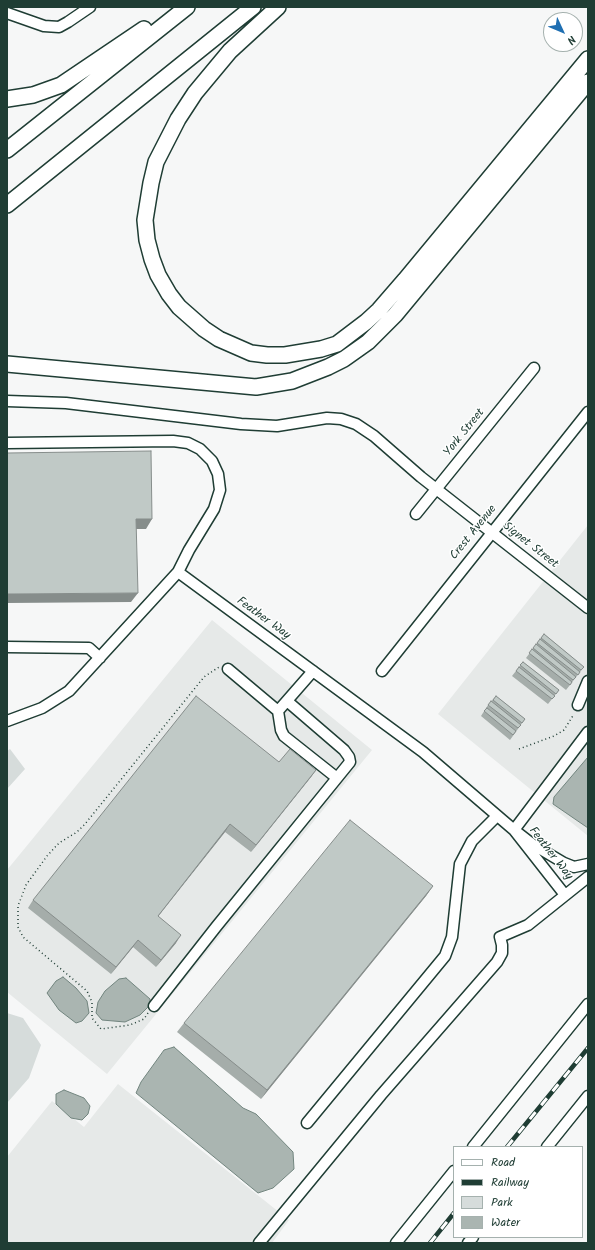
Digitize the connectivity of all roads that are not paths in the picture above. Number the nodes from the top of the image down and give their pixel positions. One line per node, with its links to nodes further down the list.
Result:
1 (90, 7): 6 (street)
2 (176, 7): 9 (highway)
3 (187, 7): 10 (highway)
4 (253, 7): 11 (highway)
5 (278, 7): 7 (highway)
6 (7, 13)
7 (588, 59)
8 (588, 82): 12 (highway)
9 (7, 99)
10 (7, 150)
11 (7, 205)
12 (7, 364)
13 (534, 368): 17 (street, York Street)
14 (7, 400): 17 (street, Signet Street)
15 (588, 412): 19 (street, Crest Avenue)
16 (7, 443): 20 (street)
17 (436, 490): 18 (street, York Street); 19 (street, Signet Street)
18 (416, 514)
19 (492, 532): 21 (street, Signet Street); 26 (street, Crest Avenue)
20 (178, 572): 23 (street); 25 (street, Feather Way)
21 (588, 608)
22 (7, 647): 23 (street)
23 (100, 658): 31 (street)
24 (228, 669): 30 (street)
25 (313, 671): 28 (street); 36 (street, Feather Way)
26 (382, 671)
27 (588, 681): 29 (street)
28 (287, 701): 30 (street); 35 (street)
29 (578, 705)
30 (278, 711): 35 (street)
31 (7, 722)
32 (588, 732): 34 (street)
33 (588, 740): 34 (street)
34 (575, 748): 37 (street)
35 (337, 778): 42 (street)
36 (497, 816): 37 (street, Feather Way); 44 (street)
37 (514, 830): 38 (street, Feather Way); 40 (street, Feather Way)
38 (588, 864)
39 (588, 877): 40 (street)
40 (565, 895): 48 (street)
41 (588, 1004): 45 (street)
42 (154, 1006)
43 (588, 1096): 46 (street)
44 (307, 1123)
45 (474, 1146)
46 (548, 1146)
47 (453, 1172): 49 (street)
48 (259, 1243)
49 (396, 1243)

